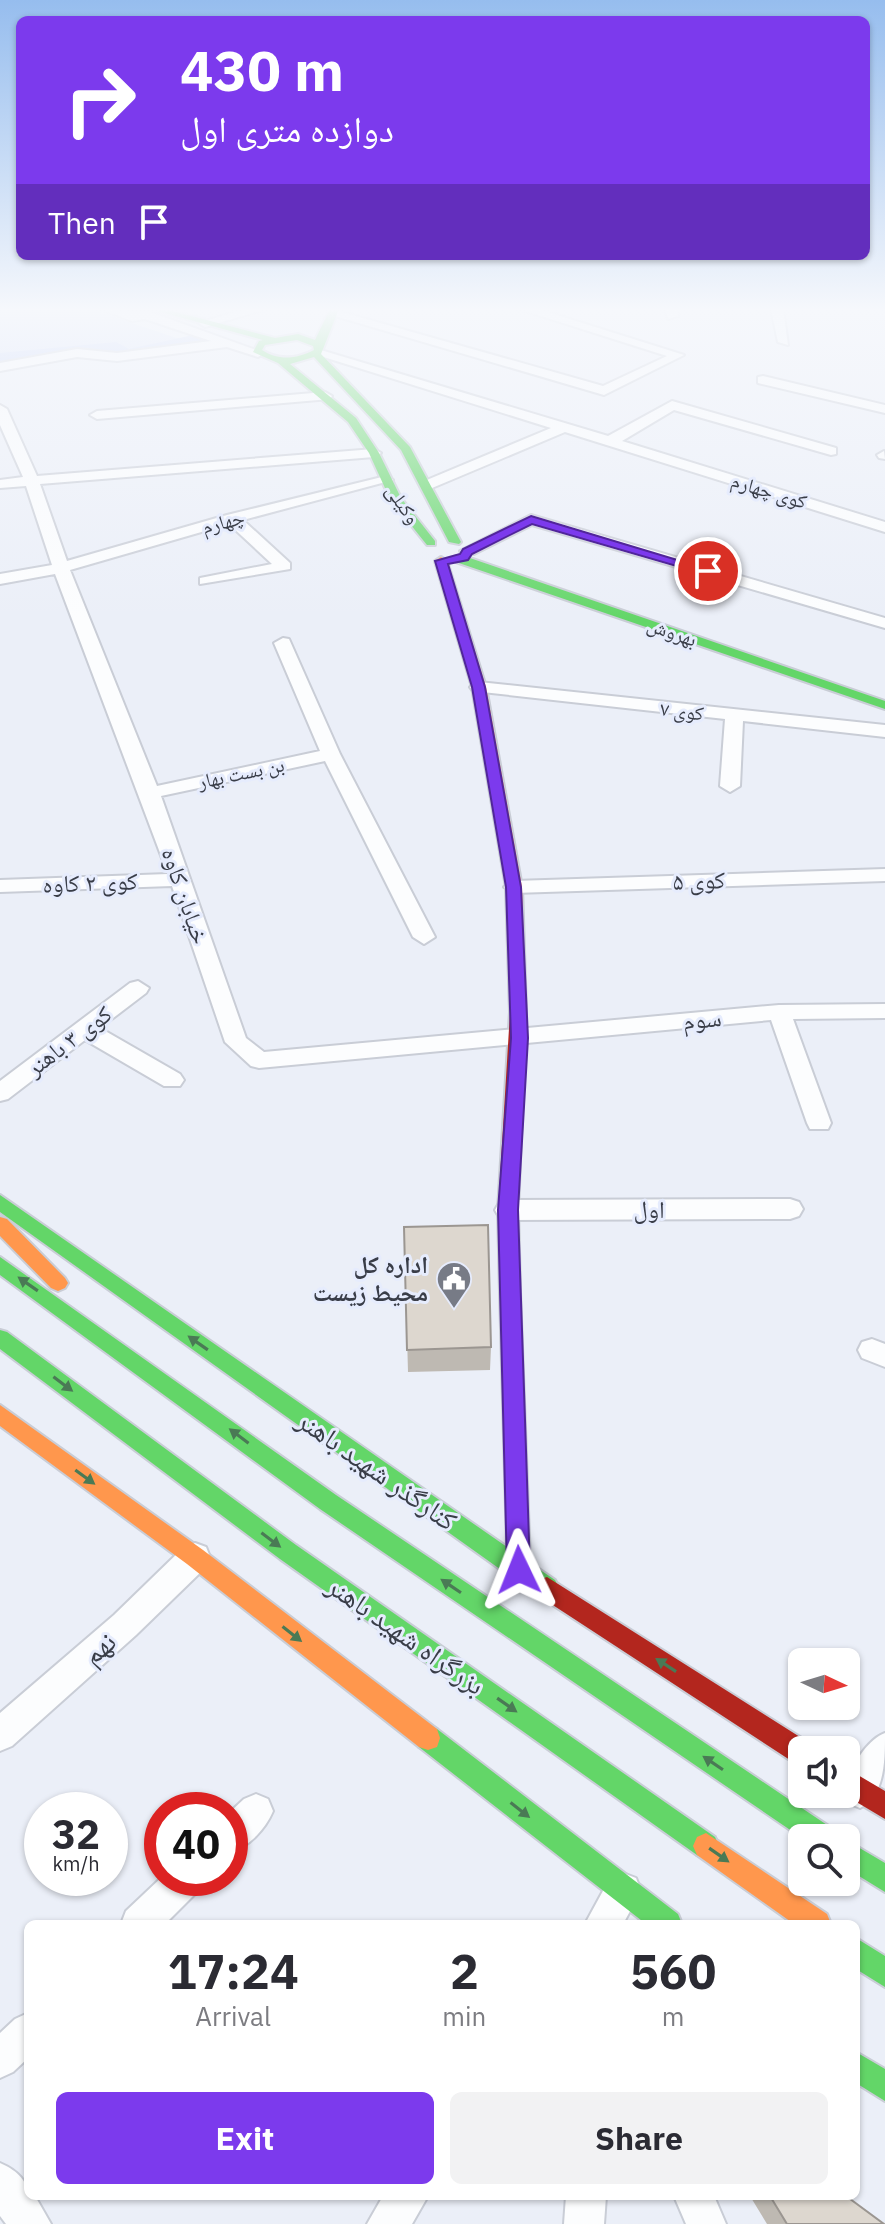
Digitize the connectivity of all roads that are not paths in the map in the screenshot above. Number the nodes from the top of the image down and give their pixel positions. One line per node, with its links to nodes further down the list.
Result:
1 (2, 413): 13 (street, خیابان کاوه)
2 (124, 413): 8 (street)
3 (344, 413): 12 (main road, وکیلی)
4 (374, 413): 16 (main road, وکیلی)
5 (515, 413): 9 (street, کوی چهارم)
6 (659, 413): 10 (street)
7 (699, 413): 11 (street)
8 (97, 415)
9 (562, 428): 10 (street, کوی چهارم); 16 (street)
10 (609, 442): 18 (street, کوی چهارم)
11 (831, 451)
12 (374, 453): 13 (street); 14 (main road, وکیلی)
13 (31, 479): 15 (street); 20 (street, خیابان کاوه)
14 (386, 480): 17 (street, چهارم); 19 (main road, وکیلی)
15 (0, 484)
16 (427, 485): 19 (main road, وکیلی)
17 (232, 518): 20 (street, چهارم); 22 (street)
18 (885, 527)
19 (456, 553): 23 (street); 25 (main road, وکیلی); 26 (main road, بهروش)
20 (61, 568): 21 (street, چهارم); 31 (street, خیابان کاوه)
21 (0, 579)
22 (206, 581)
23 (885, 623)
24 (283, 643): 29 (street)
25 (479, 687): 27 (street, کوی ۷); 35 (main road, وکیلی)
26 (885, 705)
27 (734, 717): 28 (street, کوی ۷); 30 (street)
28 (885, 731)
29 (331, 754): 31 (street, بن بست بهار); 36 (street)
30 (730, 786)
31 (150, 793): 33 (street, خیابان کاوه)
32 (885, 875): 35 (street, کوی ۵)
33 (179, 880): 34 (street, کوی ۲ کاوه); 41 (street, خیابان کاوه)
34 (0, 886)
35 (514, 887): 41 (main road, وکیلی)
36 (424, 937)
37 (138, 988): 40 (street, کوی ۳ باهنر)
38 (885, 1011): 39 (street, سوم)
39 (779, 1012): 41 (street, سوم); 44 (street)
40 (85, 1030): 42 (street); 43 (street, کوی ۳ باهنر)
41 (519, 1038): 47 (main road, وکیلی)
42 (172, 1080)
43 (0, 1093)
44 (819, 1123)
45 (0, 1202): 54 (main road, کنارگذر شهید باهنر, one-way to 45)
46 (790, 1209): 47 (street, اول)
47 (508, 1210): 54 (main road, وکیلی)
48 (0, 1224): 51 (main road)
49 (0, 1265): 51 (main road, one-way to 49)
50 (0, 1338): 69 (main road, بزرگراه شهید باهنر, one-way to 69)
51 (129, 1355): 61 (main road, one-way to 51)
52 (0, 1414): 53 (main road, one-way to 53)
53 (195, 1557): 55 (street, نهم); 65 (main road, one-way to 65)
54 (519, 1570): 56 (main road, کنارگذر شهید باهنر, one-way to 54)
55 (0, 1735)
56 (788, 1744)
57 (885, 1749): 58 (street)
58 (864, 1793)
59 (256, 1811): 60 (street)
60 (248, 1819)
61 (803, 1824)
62 (860, 1862): 63 (main road)
63 (885, 1879)
64 (168, 1896): 66 (street)
65 (624, 1907): 67 (street); 68 (main road)
66 (143, 1920)
67 (608, 1920)
68 (658, 1920)
69 (811, 1920)
70 (860, 1955): 71 (main road)
71 (885, 1973)
72 (24, 2036): 73 (street)
73 (0, 2059)
74 (860, 2069): 75 (main road)
75 (885, 2087)
76 (0, 2183): 80 (street)
77 (405, 2200): 81 (street)
78 (586, 2200): 82 (street)
79 (696, 2200): 83 (street)
80 (31, 2224)
81 (387, 2224)
82 (584, 2224)
83 (706, 2224)

